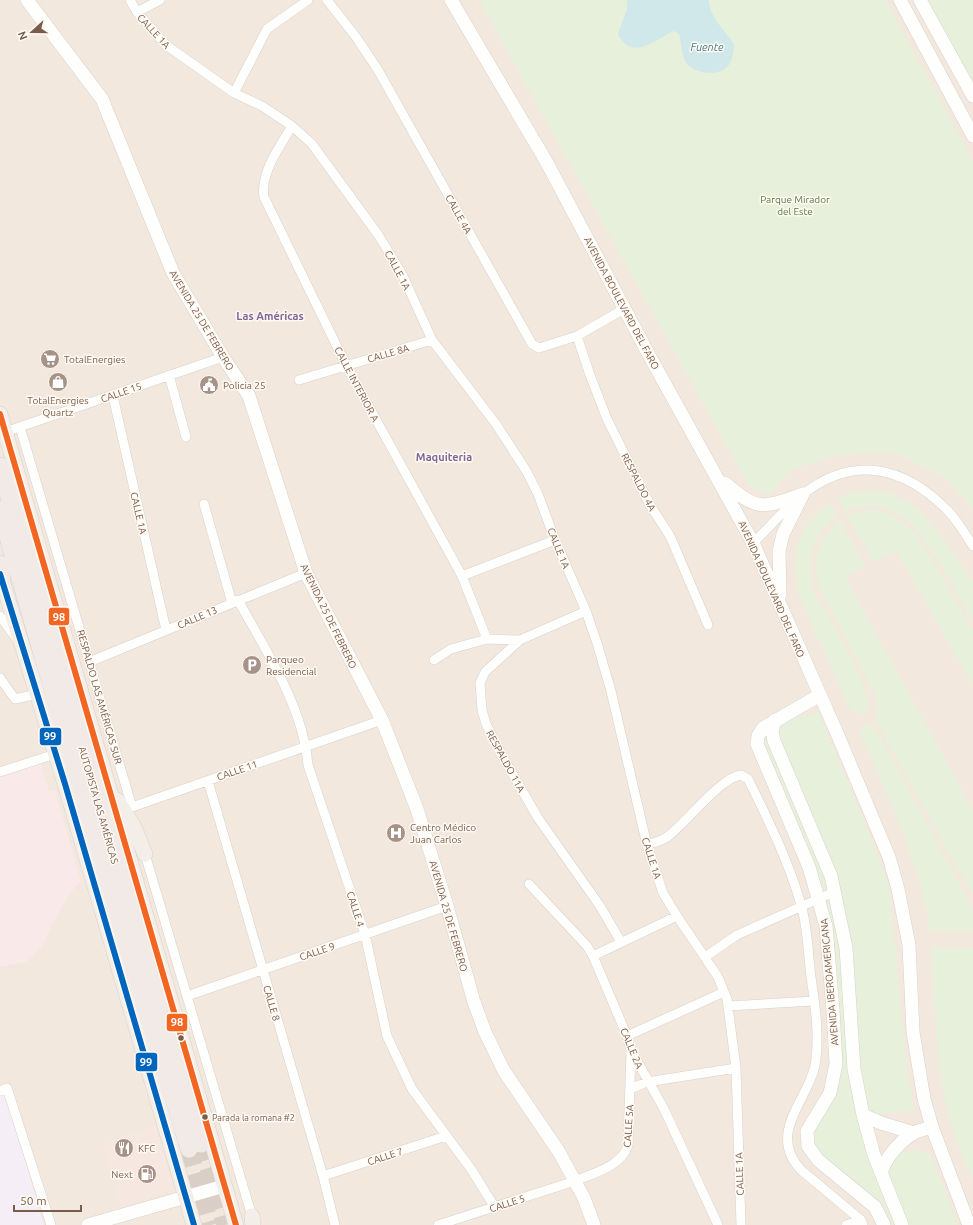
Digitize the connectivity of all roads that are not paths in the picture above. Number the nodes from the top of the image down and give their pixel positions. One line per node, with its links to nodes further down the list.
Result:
1 (27, 0): 18 (street, AVENIDA 25 DE FEBRERO)
2 (130, 0): 9 (street, CALLE 1A)
3 (160, 0): 9 (street)
4 (308, 0): 10 (street)
5 (327, 0): 16 (street, CALLE 4A)
6 (451, 0): 15 (street, AVENIDA BOULEVARD DEL FARO)
7 (900, 0): 12 (street)
8 (920, 0): 11 (street)
9 (137, 12): 10 (street, CALLE 1A)
10 (234, 93): 13 (street, CALLE 1A)
11 (973, 96)
12 (968, 113): 14 (street)
13 (292, 126): 17 (street, CALLE 1A); 19 (street, CALLE INTERIOR A)
14 (973, 136)
15 (624, 309): 16 (street, CALLE 4A); 28 (street, AVENIDA BOULEVARD DEL FARO)
16 (577, 336): 43 (street, RESPALDO 4A)
17 (432, 340): 19 (street, CALLE 8A); 32 (street, CALLE 1A)
18 (223, 357): 20 (street, CALLE 15); 36 (street, AVENIDA 25 DE FEBRERO)
19 (346, 365): 21 (street, CALLE 8A); 37 (street, CALLE INTERIOR A)
20 (169, 375): 22 (street, CALLE 15); 26 (street)
21 (299, 380)
22 (113, 396): 24 (street, CALLE 15); 44 (street, CALLE 1A)
23 (0, 414): 25 (main road)
24 (20, 427): 25 (street, CALLE 15); 49 (street, RESPALDO LAS AMÉRICAS SUR)
25 (5, 432): 58 (main road)
26 (186, 437)
27 (0, 466): 31 (highway, AUTOPISTA LAS AMÉRICAS)
28 (719, 478): 29 (street); 33 (street, AVENIDA BOULEVARD DEL FARO)
29 (803, 494): 33 (street); 34 (street); 40 (street)
30 (204, 504): 39 (street, CALLE 4)
31 (0, 510)
32 (555, 540): 37 (street); 41 (street, CALLE 1A)
33 (754, 543): 40 (street, AVENIDA BOULEVARD DEL FARO)
34 (973, 546)
35 (0, 564): 38 (highway)
36 (306, 574): 39 (street, CALLE 13); 53 (street, AVENIDA 25 DE FEBRERO)
37 (462, 576): 45 (street, CALLE INTERIOR A)
38 (1, 578): 47 (main road)
39 (235, 601): 44 (street, CALLE 13); 55 (street, CALLE 4)
40 (780, 605): 52 (street, AVENIDA BOULEVARD DEL FARO)
41 (586, 611): 46 (street, RESPALDO 11A); 61 (street, CALLE 1A)
42 (0, 616): 47 (street)
43 (708, 625)
44 (166, 630): 49 (street, CALLE 13)
45 (487, 639): 46 (street); 48 (street)
46 (520, 640): 70 (street, RESPALDO 11A)
47 (22, 647): 51 (main road)
48 (434, 660)
49 (89, 662): 60 (street, RESPALDO LAS AMÉRICAS SUR)
50 (0, 678): 51 (street)
51 (37, 694): 56 (main road)
52 (820, 695): 54 (street, AVENIDA IBEROAMERICANA); 85 (street, AVENIDA BOULEVARD DEL FARO)
53 (382, 720): 55 (street, CALLE 11); 66 (street, AVENIDA 25 DE FEBRERO)
54 (776, 720): 64 (street, AVENIDA IBEROAMERICANA); 65 (street, AVENIDA IBEROAMERICANA)
55 (307, 747): 59 (street, CALLE 11); 69 (street, CALLE 4)
56 (55, 754): 57 (street); 92 (main road)
57 (0, 772)
58 (105, 775): 60 (street); 62 (main road); 91 (main road)
59 (208, 781): 60 (street, CALLE 11); 73 (street, CALLE 8)
60 (132, 807)
61 (647, 845): 67 (street); 68 (street, CALLE 1A)
62 (146, 854): 75 (street)
63 (529, 884): 71 (street, CALLE 2A)
64 (834, 892): 65 (street); 84 (street, AVENIDA IBEROAMERICANA)
65 (819, 898): 67 (street); 106 (street, AVENIDA IBEROAMERICANA)
66 (448, 906): 69 (street, CALLE 9); 90 (street, AVENIDA 25 DE FEBRERO)
67 (802, 906): 72 (street); 76 (street)
68 (677, 916): 70 (street); 72 (street, CALLE 1A)
69 (365, 934): 73 (street, CALLE 9); 87 (street, CALLE 4)
70 (621, 942): 71 (street)
71 (593, 956): 78 (street, CALLE 2A)
72 (705, 957): 74 (street, CALLE 1A)
73 (262, 970): 75 (street, CALLE 9); 89 (street, CALLE 8)
74 (724, 992): 77 (street, CALLE 1A); 78 (street)
75 (187, 996): 94 (street)
76 (814, 1001): 77 (street); 95 (street)
77 (728, 1006): 80 (street, CALLE 1A)
78 (627, 1036): 79 (street, CALLE 2A)
79 (631, 1050): 81 (street, CALLE 2A); 82 (street, CALLE 5A)
80 (736, 1068): 81 (street); 104 (street, CALLE 1A)
81 (647, 1082): 82 (street); 103 (street, CALLE 2A)
82 (630, 1089): 90 (street, CALLE 5A)
83 (4, 1090): 96 (street)
84 (863, 1114): 86 (street); 88 (street, AVENIDA IBEROAMERICANA)
85 (932, 1127): 86 (street); 108 (street, AVENIDA BOULEVARD DEL FARO)
86 (914, 1133): 88 (street)
87 (446, 1136): 89 (street, CALLE 7); 93 (street, CALLE 4)
88 (881, 1173): 107 (street, AVENIDA IBEROAMERICANA)
89 (323, 1176): 100 (street, CALLE 8)
90 (575, 1181): 93 (street, CALLE 5); 102 (street, AVENIDA 25 DE FEBRERO)
91 (224, 1186): 92 (street); 99 (main road)
92 (186, 1196): 97 (street); 98 (main road)
93 (494, 1206): 101 (street, CALLE 5)
94 (253, 1222)
95 (862, 1223): 105 (street)
96 (51, 1225)
97 (88, 1225)
98 (194, 1225)
99 (236, 1225)
100 (335, 1225)
101 (438, 1225)
102 (594, 1225)
103 (718, 1225)
104 (741, 1225)
105 (846, 1225)
106 (884, 1225)
107 (902, 1225)
108 (969, 1225)

